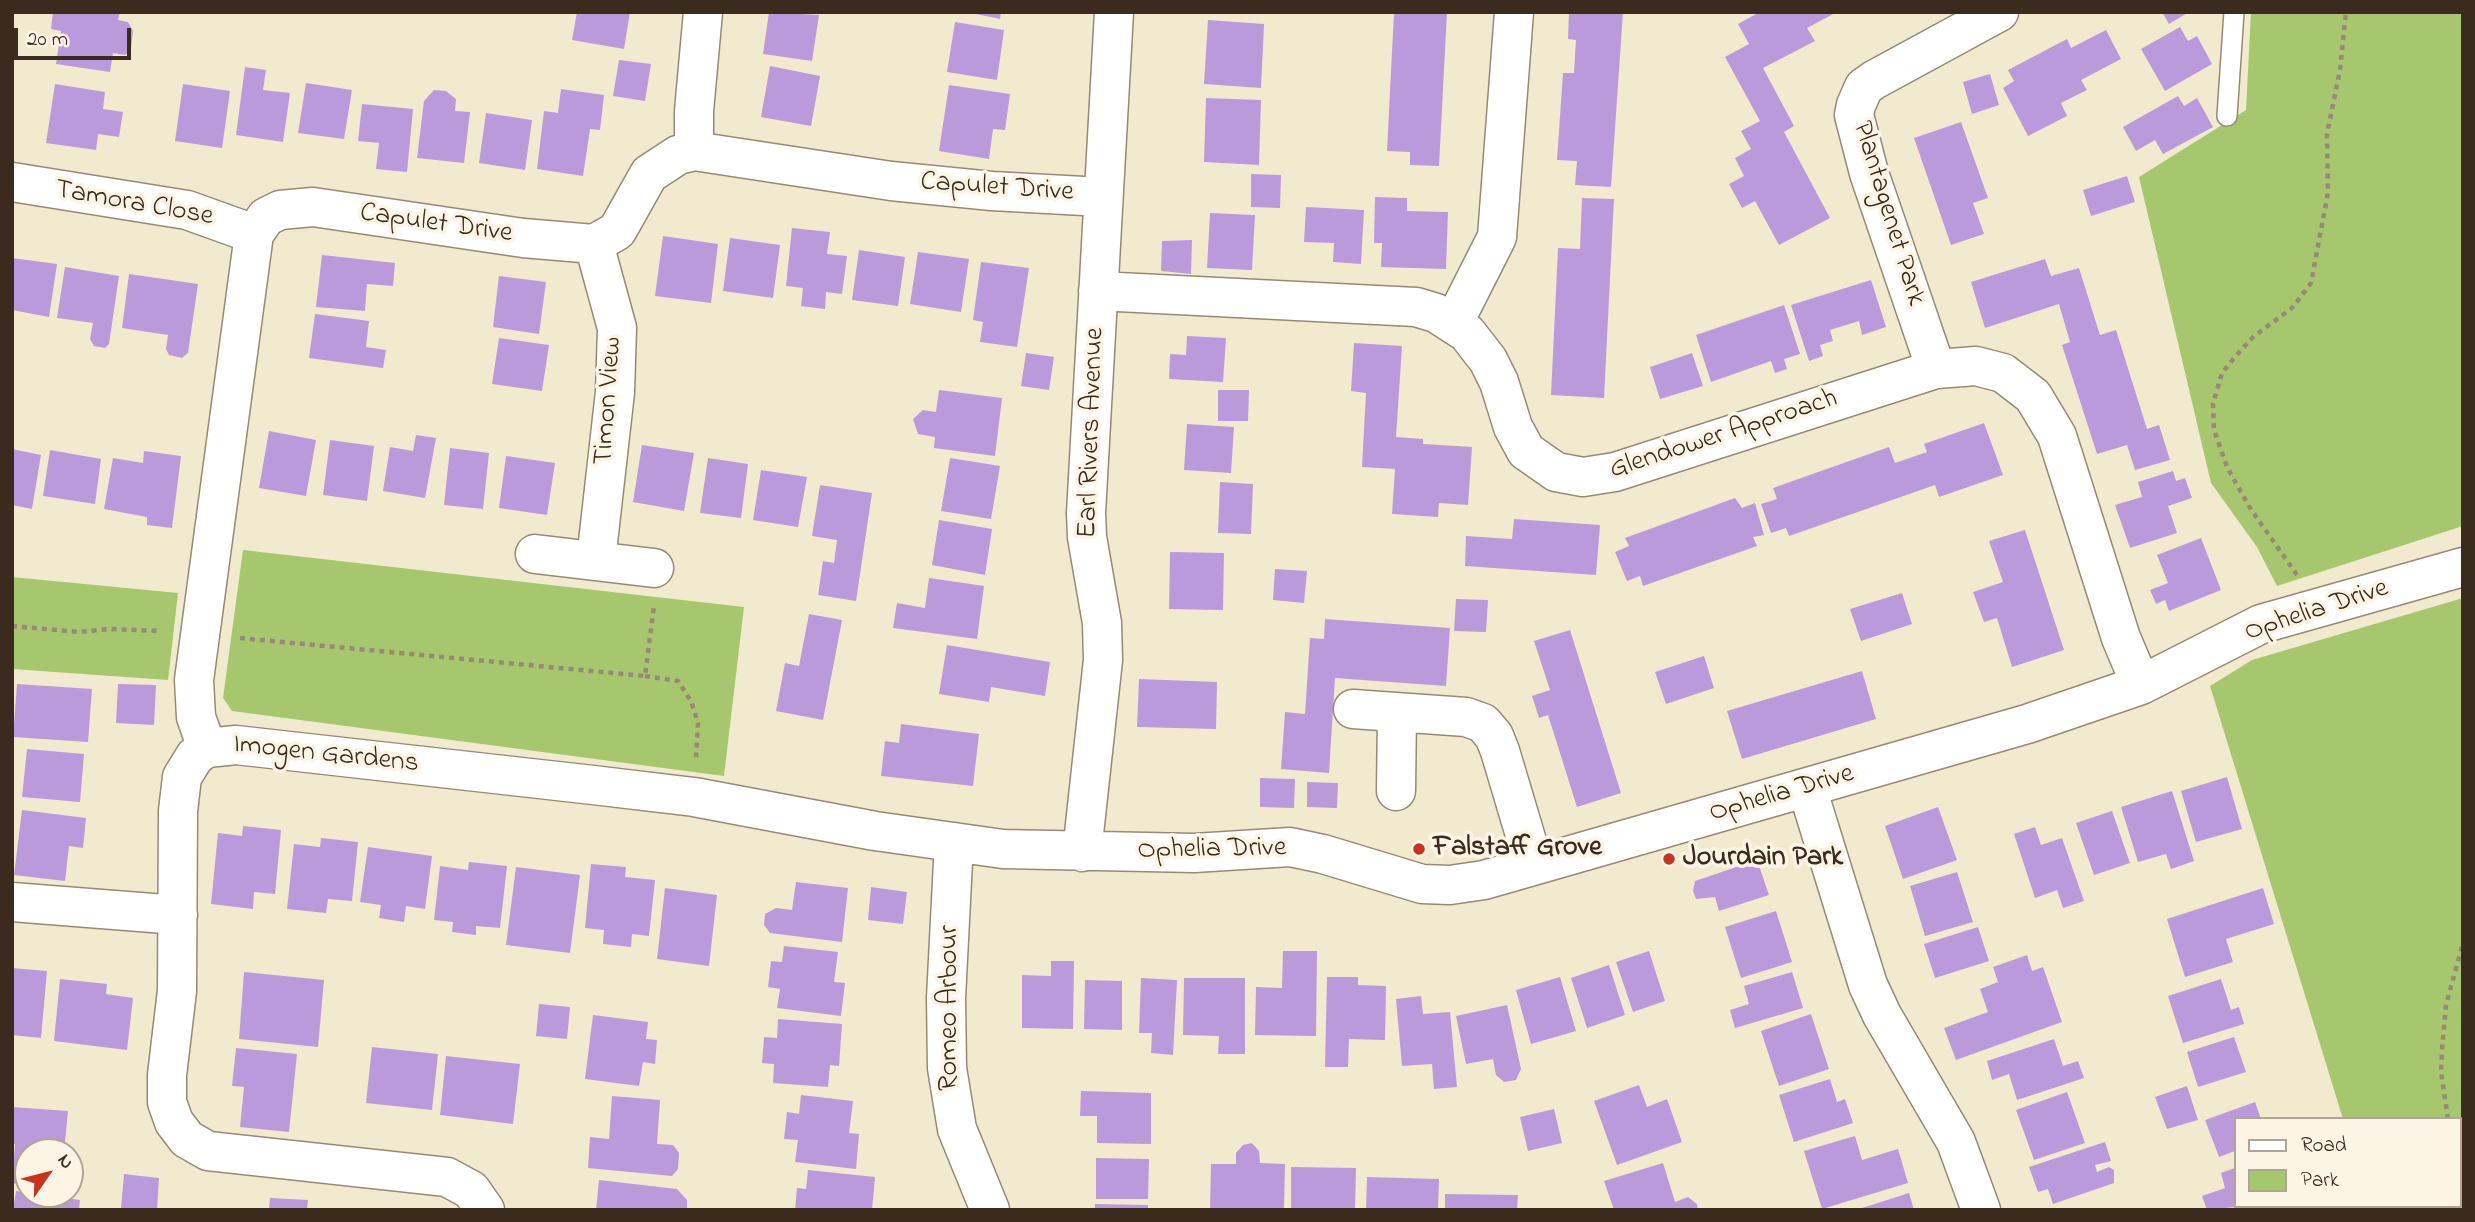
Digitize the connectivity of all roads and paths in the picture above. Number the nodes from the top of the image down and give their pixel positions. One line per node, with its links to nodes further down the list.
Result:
1 (703, 12): 8 (street)
2 (1114, 12): 10 (street, Earl Rivers Avenue)
3 (1514, 12): 14 (street)
4 (1999, 12): 15 (street, Plantagenet Park)
5 (2234, 12): 7 (lane)
6 (2346, 12): 19 (path)
7 (2227, 116)
8 (694, 151): 10 (street, Capulet Drive); 12 (street)
9 (12, 182): 11 (street, Tamora Close)
10 (1102, 197): 13 (street, Earl Rivers Avenue)
11 (254, 234): 12 (street, Capulet Drive); 22 (street)
12 (594, 244): 17 (street, Timon View)
13 (1098, 291): 14 (street, Glendower Approach); 32 (street, Earl Rivers Avenue)
14 (1454, 322): 15 (street, Glendower Approach)
15 (1936, 369): 24 (street, Glendower Approach)
16 (535, 554): 17 (street)
17 (596, 560): 20 (street)
18 (2463, 567): 24 (street, Ophelia Drive)
19 (2298, 577)
20 (655, 582): 23 (path)
21 (12, 625): 22 (path)
22 (201, 634): 23 (path); 27 (street)
23 (645, 676): 30 (path)
24 (2141, 685): 28 (street, Ophelia Drive)
25 (1353, 709): 26 (street)
26 (1397, 713): 29 (street); 33 (street)
27 (207, 748): 30 (street, Imogen Gardens); 35 (street, Imogen Gardens)
28 (1807, 788): 33 (street, Ophelia Drive); 40 (street)
29 (1396, 791)
30 (694, 797): 31 (street, Imogen Gardens)
31 (954, 842): 32 (street, Ophelia Drive); 39 (street, Romeo Arbour)
32 (1082, 852): 33 (street, Ophelia Drive)
33 (1534, 865)
34 (12, 902): 35 (street)
35 (178, 915): 38 (street, Imogen Gardens)
36 (2463, 943): 37 (path)
37 (2448, 1117)
38 (485, 1210)
39 (990, 1210)
40 (1981, 1210)

